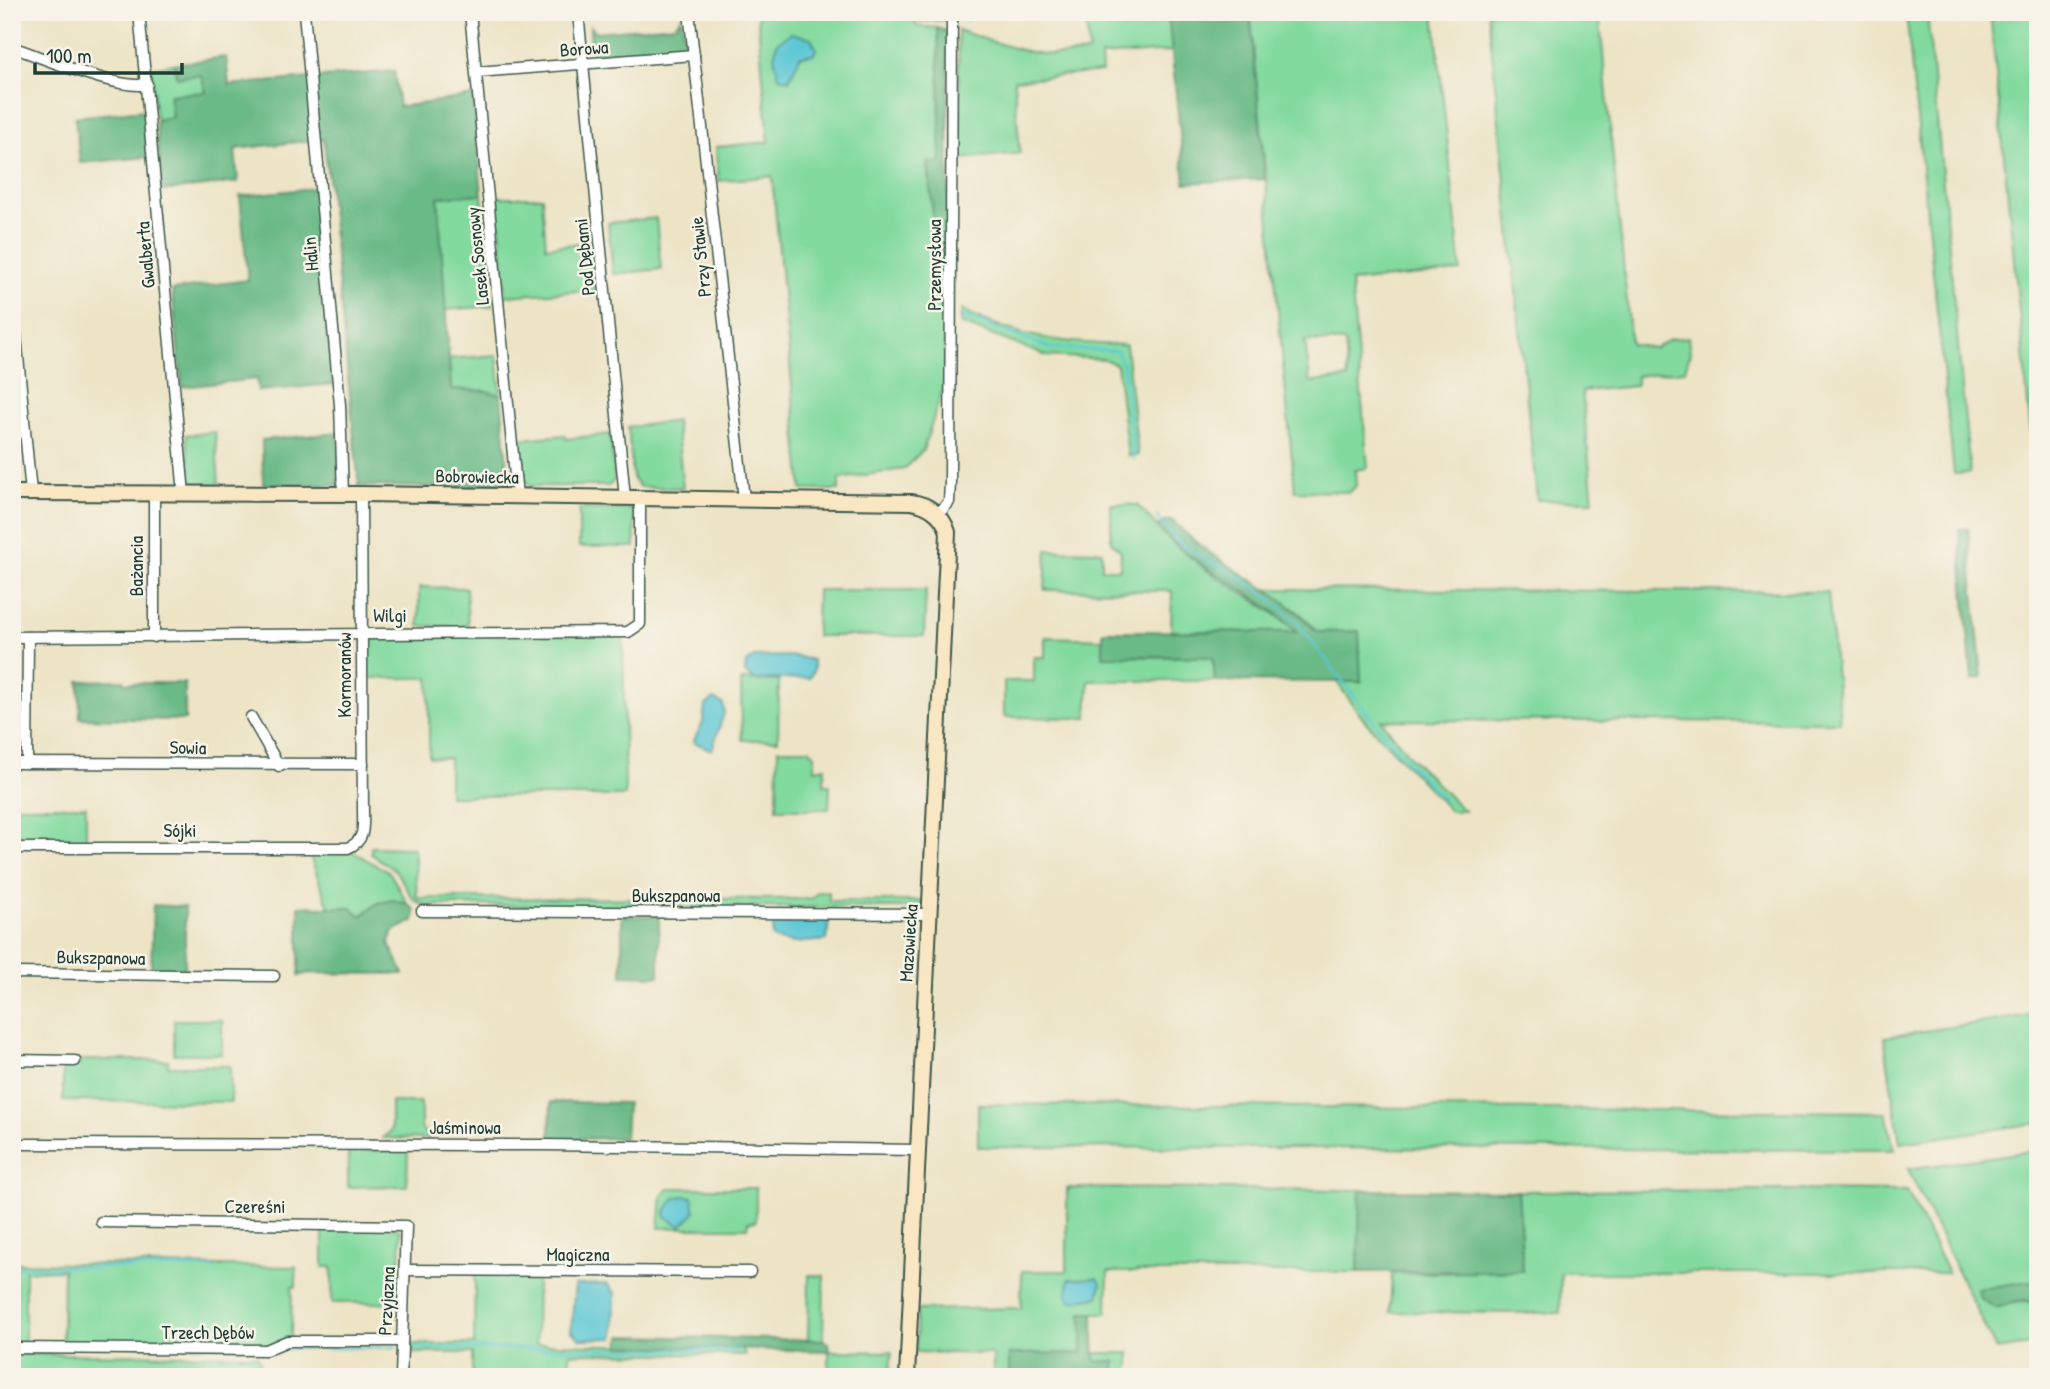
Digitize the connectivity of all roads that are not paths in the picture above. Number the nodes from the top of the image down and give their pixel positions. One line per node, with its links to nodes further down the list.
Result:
1 (139, 12): 11 (street, Gwalberta)
2 (304, 12): 17 (street, Halin)
3 (470, 12): 10 (street, Lasek Sosnowy)
4 (578, 12): 9 (street, Pod Dębami)
5 (689, 12): 8 (street, Przy Stawie)
6 (952, 12): 23 (street, Przemysłowa)
7 (12, 47): 11 (street)
8 (694, 55): 9 (street, Borowa); 22 (street, Przy Stawie)
9 (583, 66): 10 (street, Borowa); 20 (street, Pod Dębami)
10 (477, 72): 19 (street, Lasek Sosnowy)
11 (147, 84): 16 (street, Gwalberta)
12 (12, 294): 14 (street)
13 (12, 493): 14 (street, Bobrowiecka)
14 (31, 493): 15 (street, Bobrowiecka)
15 (154, 494): 16 (street, Bobrowiecka); 27 (street, Bażancia)
16 (184, 494): 17 (street, Bobrowiecka)
17 (343, 494): 18 (street, Bobrowiecka)
18 (361, 494): 19 (street, Bobrowiecka); 24 (street, Kormoranów)
19 (517, 496): 20 (street, Bobrowiecka)
20 (625, 498): 21 (street, Bobrowiecka)
21 (640, 498): 22 (street, Bobrowiecka); 24 (street, Wilgi)
22 (744, 499): 23 (street, Bobrowiecka)
23 (938, 514): 36 (street, Mazowiecka)
24 (361, 632): 27 (street, Wilgi); 31 (street, Kormoranów)
25 (12, 637): 26 (street, Wilgi)
26 (28, 637): 27 (street, Wilgi); 30 (street)
27 (154, 637)
28 (251, 717): 32 (street)
29 (12, 763): 30 (street, Sowia)
30 (27, 763): 32 (street, Sowia)
31 (363, 764): 32 (street, Sowia); 34 (street, Kormoranów)
32 (279, 766)
33 (12, 848): 34 (street, Sójki)
34 (348, 848)
35 (422, 911): 36 (street, Bukszpanowa)
36 (930, 914): 42 (street, Mazowiecka)
37 (12, 973): 38 (street, Bukszpanowa)
38 (274, 976)
39 (12, 1060): 40 (street)
40 (75, 1061)
41 (12, 1144): 42 (street, Jaśminowa)
42 (918, 1150): 50 (street, Mazowiecka)
43 (101, 1222): 44 (street, Czereśni)
44 (408, 1228): 45 (street, Przyjazna)
45 (406, 1270): 46 (street, Magiczna); 47 (street, Przyjazna)
46 (750, 1272)
47 (401, 1341): 48 (street, Trzech Dębów); 49 (street, Przyjazna)
48 (12, 1348)
49 (401, 1377)
50 (906, 1377)

